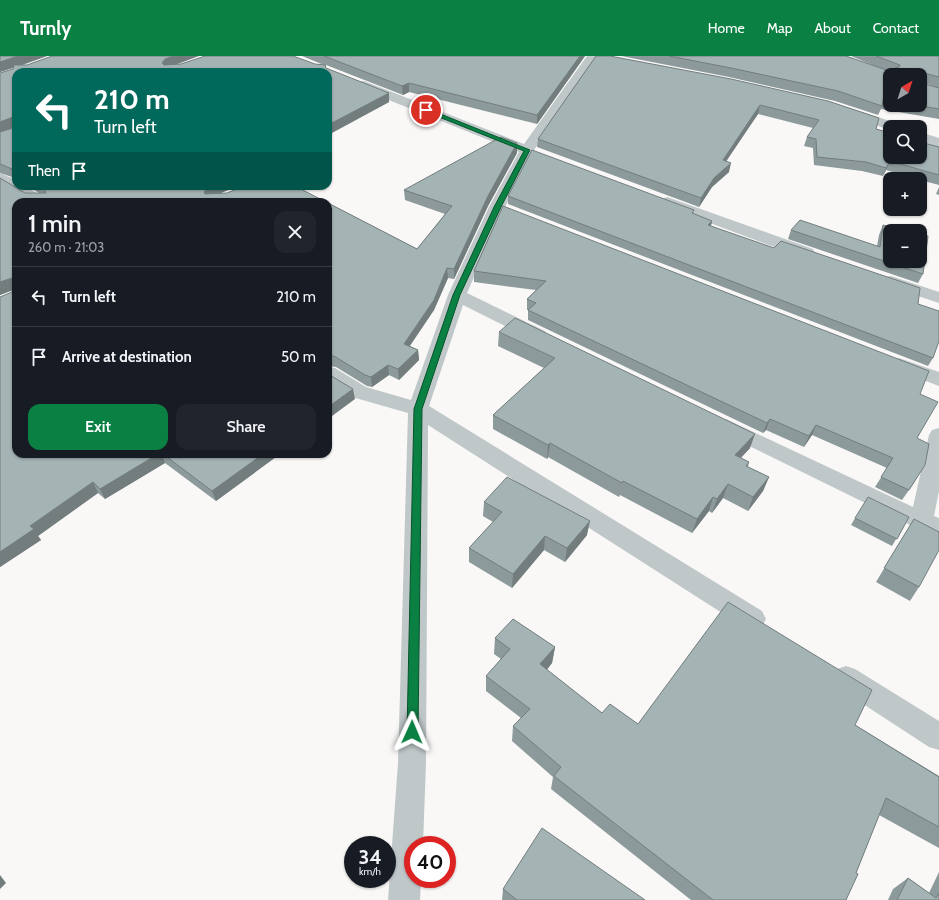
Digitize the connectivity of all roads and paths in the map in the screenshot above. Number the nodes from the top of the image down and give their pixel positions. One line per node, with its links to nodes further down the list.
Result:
1 (597, 56): 7 (street)
2 (346, 78): 7 (street)
3 (838, 107): 4 (street)
4 (883, 123)
5 (927, 139): 6 (street)
6 (939, 143)
7 (535, 153): 15 (street)
8 (0, 177): 9 (street)
9 (12, 184)
10 (21, 190): 12 (street)
11 (655, 197): 13 (street)
12 (34, 198)
13 (819, 257)
14 (879, 277): 16 (street)
15 (457, 295): 17 (street); 21 (street)
16 (939, 298)
17 (557, 344)
18 (888, 359): 20 (street)
19 (332, 375): 21 (street)
20 (939, 379)
21 (418, 409): 25 (street); 28 (street)
22 (707, 417): 24 (street)
23 (939, 434): 24 (street)
24 (931, 524)
25 (770, 630)
26 (831, 669): 27 (street)
27 (939, 737)
28 (404, 900)

